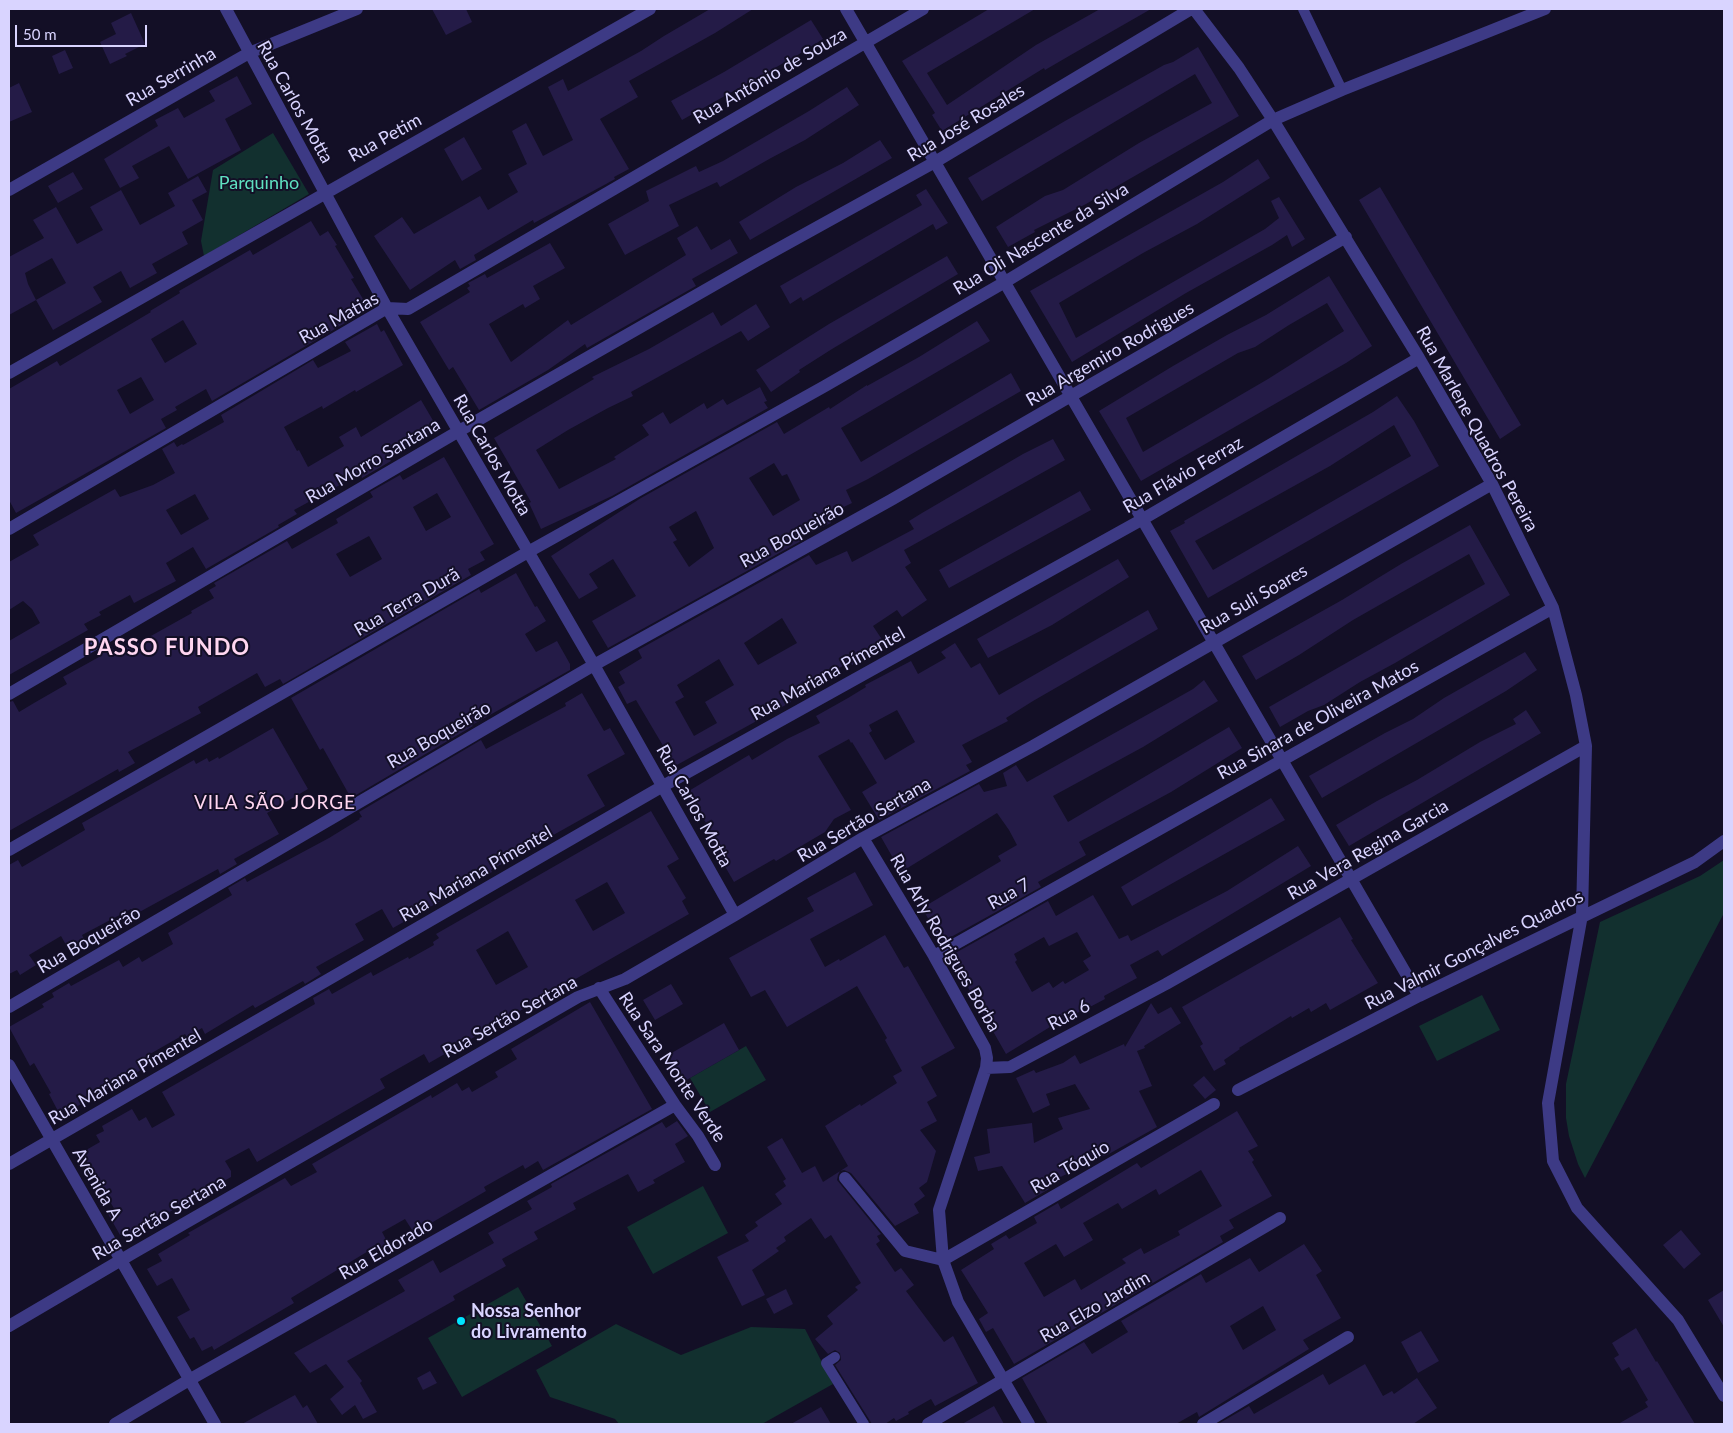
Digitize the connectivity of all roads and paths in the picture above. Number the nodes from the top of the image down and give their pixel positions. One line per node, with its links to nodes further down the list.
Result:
1 (226, 9): 10 (street, Rua Carlos Motta)
2 (357, 9): 10 (street, Rua Serrinha)
3 (650, 9): 16 (street, Rua Petim)
4 (846, 9): 9 (street)
5 (923, 9): 9 (street, Rua Antônio de Souza)
6 (1192, 9): 12 (street, Rua Marlene Quadros Pereira); 14 (street, Rua José Rosales)
7 (1303, 9): 11 (lane)
8 (1545, 9): 11 (street, Rua Oli Nascente da Silva)
9 (865, 41): 13 (street, Rua Antônio de Souza); 14 (street)
10 (249, 53): 15 (street, Rua Serrinha); 16 (street, Rua Carlos Motta)
11 (1342, 90): 12 (street, Rua Oli Nascente da Silva)
12 (1273, 120): 17 (street, Rua Marlene Quadros Pereira); 19 (street, Rua Oli Nascente da Silva)
13 (687, 145): 20 (street, Rua Matias)
14 (935, 162): 18 (street, Rua José Rosales); 19 (street)
15 (9, 190)
16 (325, 192): 20 (street, Rua Carlos Motta); 22 (street, Rua Petim)
17 (1346, 237): 21 (street, Rua Marlene Quadros Pereira); 24 (street, Rua Argemiro Rodrigues)
18 (756, 262): 25 (street, Rua Morro Santana)
19 (1005, 282): 23 (street, Rua Oli Nascente da Silva); 24 (street)
20 (387, 308): 25 (street, Rua Carlos Motta); 29 (street, Rua Matias)
21 (1419, 358): 26 (street, Rua Marlene Quadros Pereira); 28 (street, Rua Flávio Ferraz)
22 (9, 373)
23 (825, 386): 30 (street, Rua Terra Durã)
24 (1072, 396): 27 (street, Rua Argemiro Rodrigues); 28 (street)
25 (458, 431): 30 (street, Rua Carlos Motta); 35 (street, Rua Morro Santana)
26 (1492, 484): 31 (street, Rua Marlene Quadros Pereira); 33 (street, Rua Suli Soares)
27 (891, 500): 34 (street, Rua Boqueirão)
28 (1143, 519): 32 (street, Rua Flávio Ferraz); 33 (street)
29 (9, 529)
30 (528, 552): 34 (street, Rua Carlos Motta); 42 (street, Rua Terra Durã)
31 (1553, 608): 37 (street, Rua Marlene Quadros Pereira); 38 (street, Rua Sinara de Oliveira Matos)
32 (963, 619): 39 (street, Rua Mariana Pímentel)
33 (1215, 642): 36 (street, Rua Suli Soares); 38 (street)
34 (594, 665): 39 (street, Rua Carlos Motta); 51 (street, Rua Boqueirão)
35 (9, 694)
36 (1033, 746): 40 (street, Rua Sertão Sertana)
37 (1586, 746): 44 (street, Rua Vera Regina Garcia); 46 (street, Rua Marlene Quadros Pereira)
38 (1283, 760): 43 (street, Rua Sinara de Oliveira Matos); 44 (street)
39 (663, 786): 45 (street, Rua Carlos Motta); 57 (street, Rua Mariana Pímentel)
40 (864, 838): 45 (street, Rua Sertão Sertana); 47 (street, Rua Arly Rodrigues Borba)
41 (1724, 841): 46 (street, Rua Valmir Gonçalves Quadros)
42 (9, 850)
43 (1101, 863): 47 (street, Rua 7)
44 (1352, 878): 48 (street, Rua Vera Regina Garcia); 50 (street)
45 (735, 915): 49 (street, Rua Sertão Sertana)
46 (1582, 916): 50 (street, Rua Valmir Gonçalves Quadros); 69 (street, Rua Marlene Quadros Pereira)
47 (934, 956): 53 (street, Rua Arly Rodrigues Borba)
48 (1166, 984): 53 (street, Rua 6)
49 (599, 988): 56 (street, Rua Sara Monte Verde); 62 (street, Rua Sertão Sertana)
50 (1420, 996): 54 (street, Rua Valmir Gonçalves Quadros)
51 (9, 1007)
52 (9, 1065): 57 (street, Avenida A)
53 (986, 1068): 63 (street)
54 (1238, 1090)
55 (1214, 1104): 63 (street, Rua Tóquio)
56 (675, 1105): 59 (street, Rua Sara Monte Verde); 67 (street, Rua Eldorado)
57 (52, 1140): 58 (street, Rua Mariana Pímentel); 62 (street, Avenida A)
58 (9, 1164)
59 (715, 1165)
60 (845, 1178): 63 (street)
61 (1280, 1218): 68 (street, Rua Elzo Jardim)
62 (120, 1260): 64 (street, Rua Sertão Sertana); 67 (street, Avenida A)
63 (943, 1260): 68 (street)
64 (9, 1326)
65 (1348, 1337): 75 (street)
66 (836, 1357): 72 (lane)
67 (189, 1380): 70 (street, Rua Eldorado); 71 (street, Avenida A)
68 (1004, 1380): 73 (street, Rua Elzo Jardim); 74 (street)
69 (1724, 1396)
70 (115, 1424)
71 (215, 1424)
72 (864, 1424)
73 (928, 1424)
74 (1029, 1424)
75 (1203, 1424)

